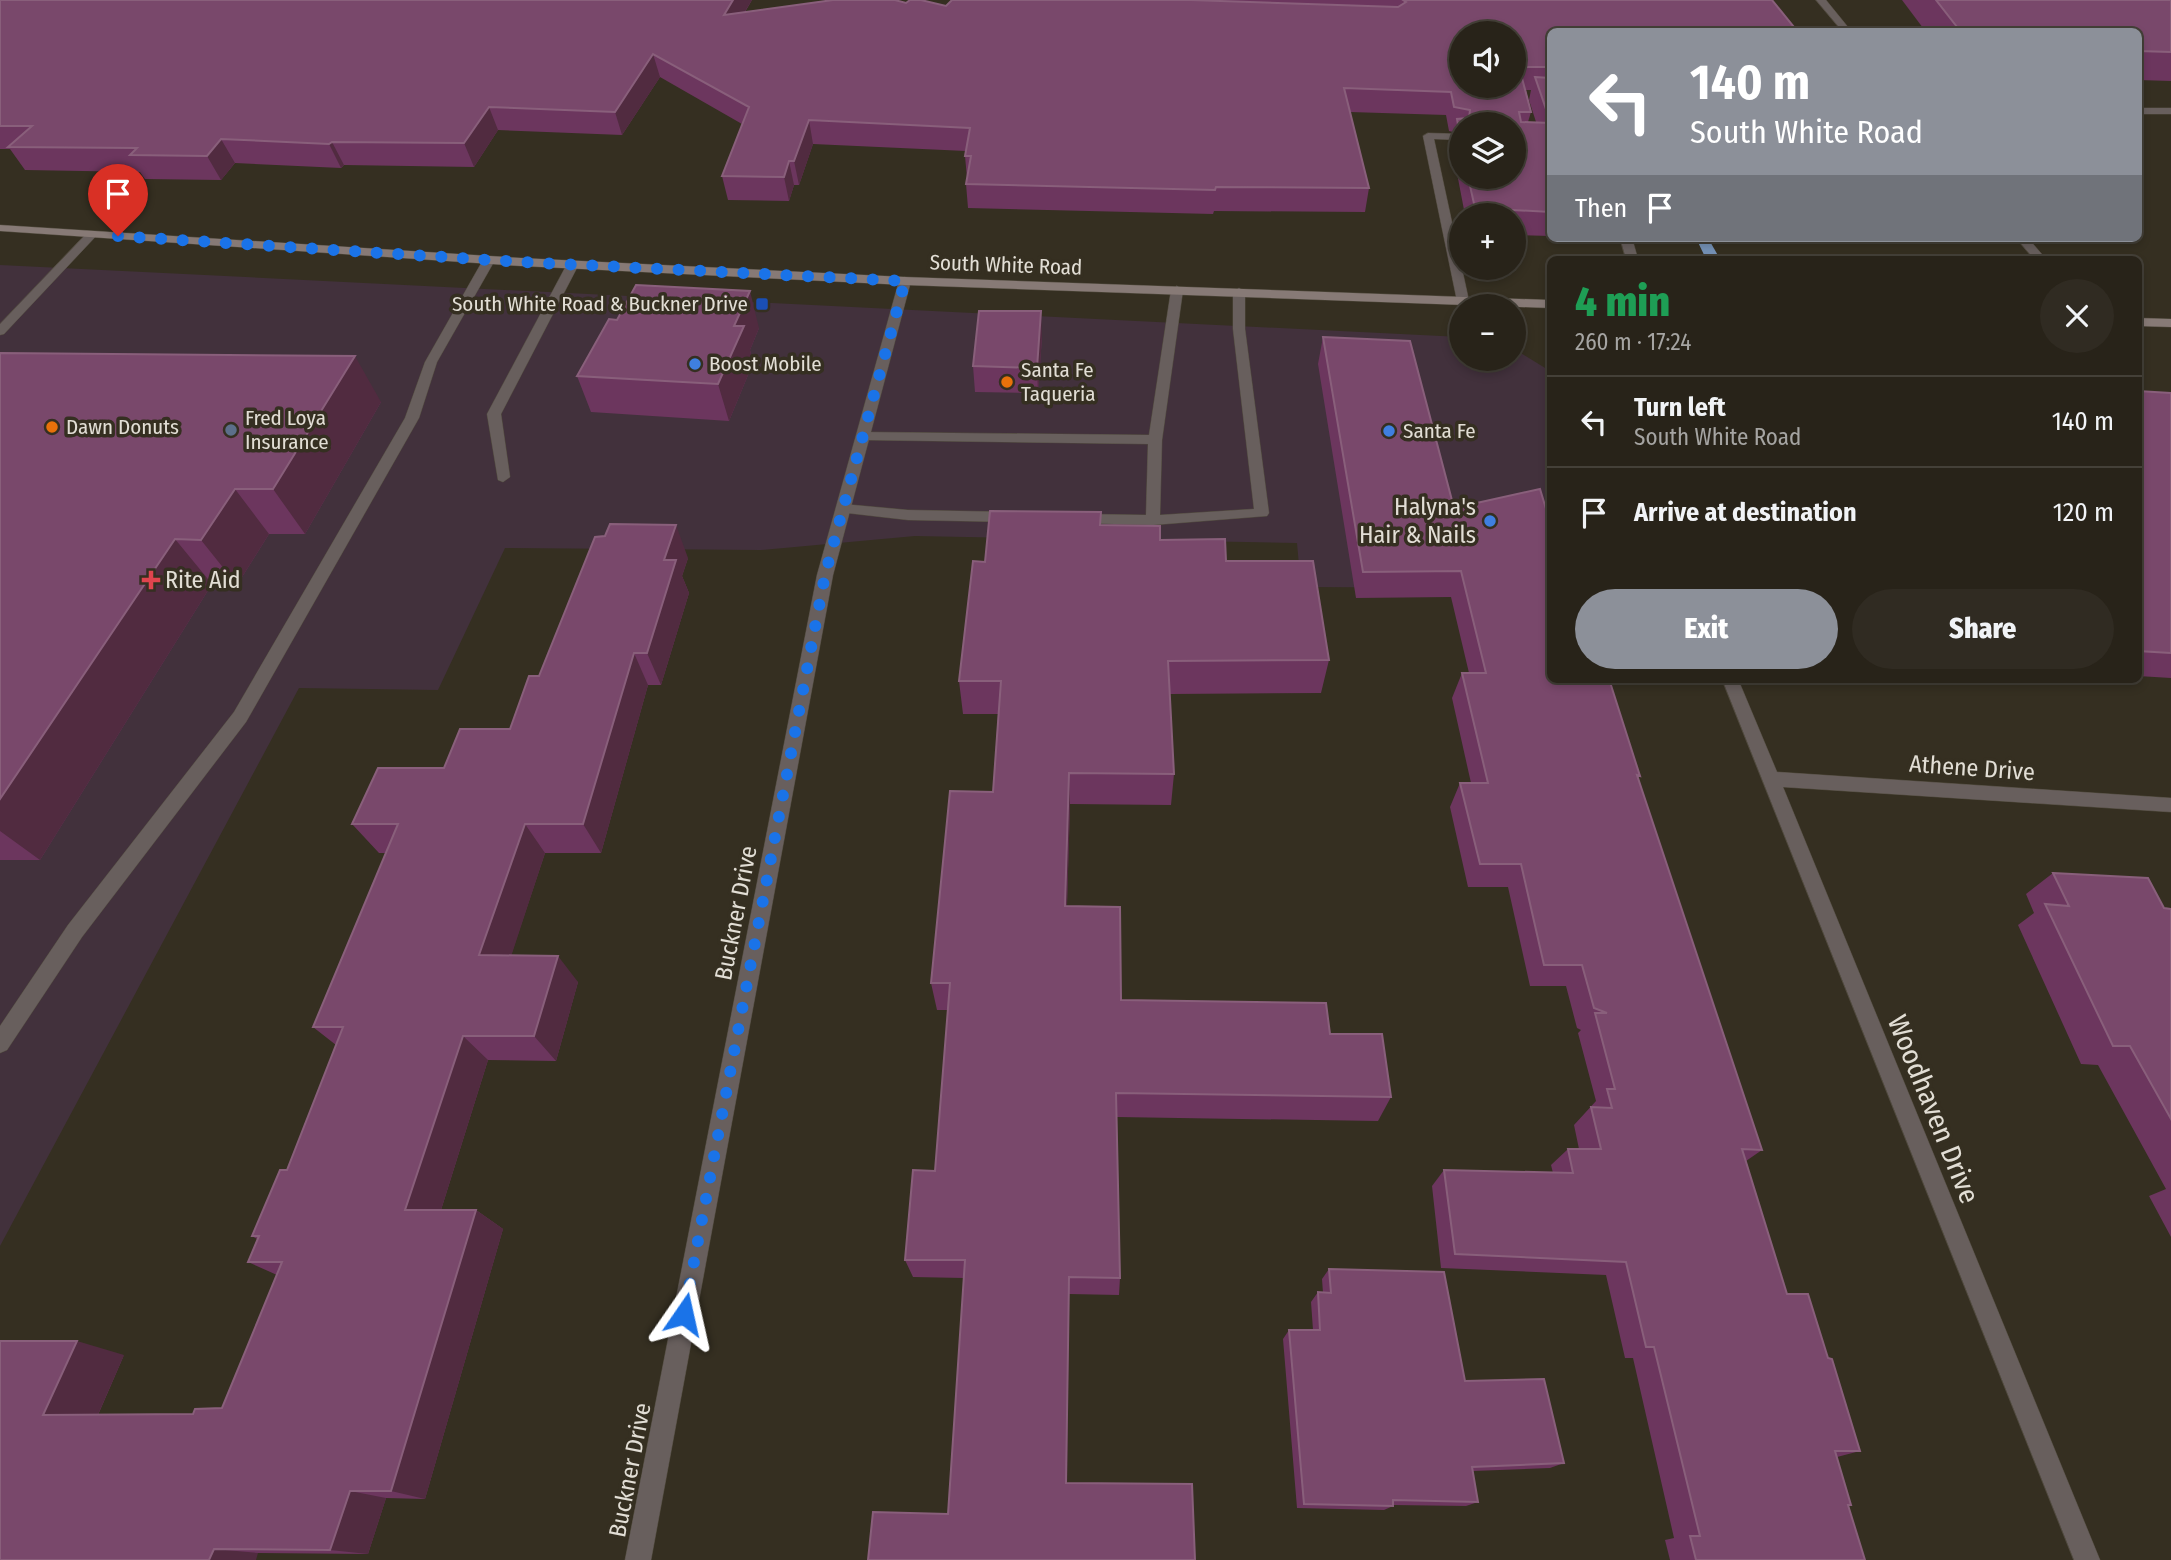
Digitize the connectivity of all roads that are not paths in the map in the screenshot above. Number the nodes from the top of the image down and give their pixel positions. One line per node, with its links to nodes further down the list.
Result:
1 (1821, 0): 2 (street)
2 (1845, 28)
3 (2142, 111): 4 (street)
4 (2171, 111)
5 (1449, 137): 15 (street)
6 (0, 228): 7 (main road, South White Road)
7 (92, 234): 10 (main road, South White Road); 21 (street)
8 (2025, 242): 9 (street)
9 (2037, 256)
10 (489, 260): 11 (main road, South White Road); 32 (street)
11 (573, 264): 12 (main road, South White Road); 24 (street)
12 (905, 281): 13 (main road, South White Road); 22 (street, Buckner Drive)
13 (1177, 290): 14 (main road, South White Road); 23 (street)
14 (1239, 292): 16 (main road, South White Road); 28 (street)
15 (1462, 294)
16 (1449, 300)
17 (1526, 303): 18 (main road, South White Road)
18 (1547, 304)
19 (2142, 322): 20 (main road)
20 (2171, 323)
21 (0, 331)
22 (863, 436): 23 (street); 25 (street, Buckner Drive)
23 (1155, 440): 28 (street)
24 (503, 477)
25 (843, 509): 26 (street); 33 (street, Buckner Drive)
26 (1030, 517)
27 (1058, 518): 28 (street)
28 (1153, 520)
29 (1732, 683): 30 (street, Woodhaven Drive)
30 (1770, 779): 31 (street, Athene Drive); 34 (street, Woodhaven Drive)
31 (2171, 805)
32 (0, 1043)
33 (638, 1560)
34 (2087, 1560)

